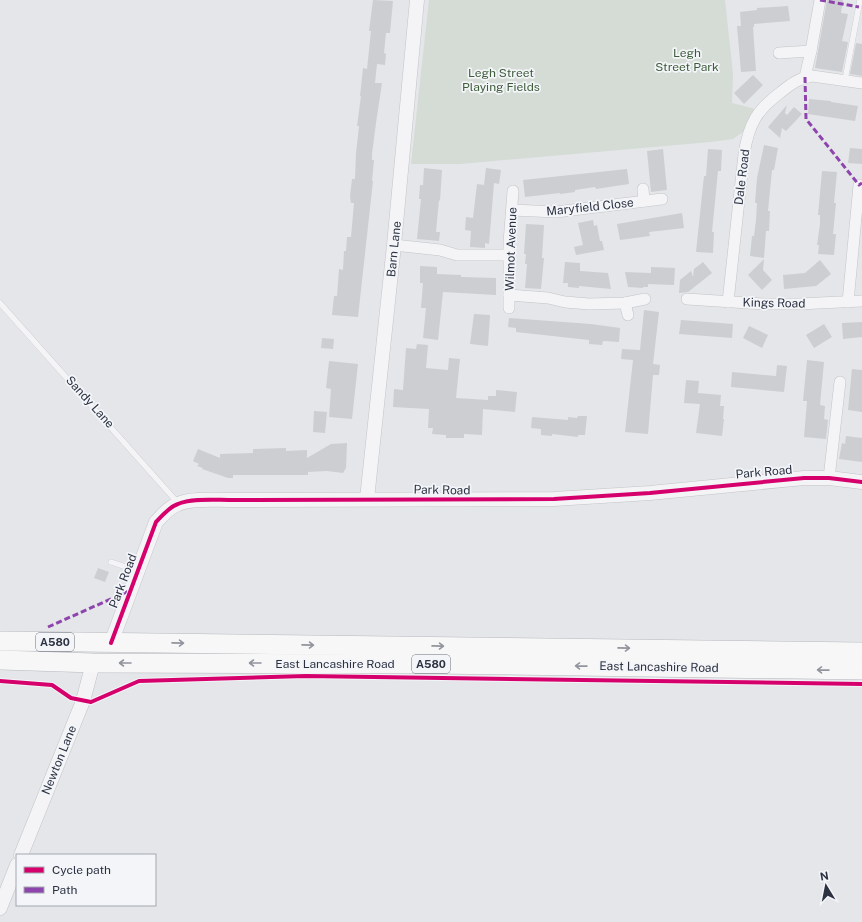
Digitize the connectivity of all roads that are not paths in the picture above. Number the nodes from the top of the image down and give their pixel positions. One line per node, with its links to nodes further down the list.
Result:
1 (417, 0): 15 (street, Barn Lane)
2 (820, 0): 4 (street)
3 (860, 0): 7 (lane)
4 (811, 51): 5 (street); 6 (street)
5 (779, 54)
6 (805, 77): 7 (street); 21 (street, Dale Road)
7 (845, 80): 8 (street)
8 (862, 83)
9 (859, 185): 22 (street)
10 (643, 189): 13 (street, Maryfield Close)
11 (513, 191): 14 (street, Wilmot Avenue)
12 (662, 199): 13 (street, Maryfield Close)
13 (644, 201): 14 (street, Maryfield Close)
14 (512, 210): 16 (street, Wilmot Avenue)
15 (394, 245): 16 (street); 30 (street, Barn Lane)
16 (508, 255): 17 (street, Wilmot Avenue)
17 (509, 295): 24 (street); 25 (street, Wilmot Avenue)
18 (644, 299): 24 (street)
19 (687, 299): 21 (street, Kings Road)
20 (862, 301): 22 (street, Kings Road)
21 (728, 302): 22 (street, Kings Road)
22 (848, 302)
23 (0, 303): 31 (lane, Sandy Lane)
24 (625, 303): 26 (street)
25 (509, 308)
26 (628, 315)
27 (840, 382): 28 (street)
28 (829, 478): 29 (street, Park Road); 30 (street, Park Road)
29 (862, 482)
30 (367, 499): 31 (street, Park Road)
31 (179, 503): 33 (street, Park Road)
32 (111, 562): 33 (lane)
33 (138, 571): 35 (street, Park Road)
34 (0, 641): 35 (highway, East Lancashire Road / A580)
35 (111, 642): 36 (highway, East Lancashire Road / A580, one-way to 36)
36 (862, 652)
37 (0, 660): 38 (highway, East Lancashire Road / A580)
38 (93, 663): 39 (highway, East Lancashire Road / A580, one-way to 38); 40 (street, Newton Lane)
39 (862, 670)
40 (21, 854)
41 (16, 868): 42 (street)
42 (0, 908)

